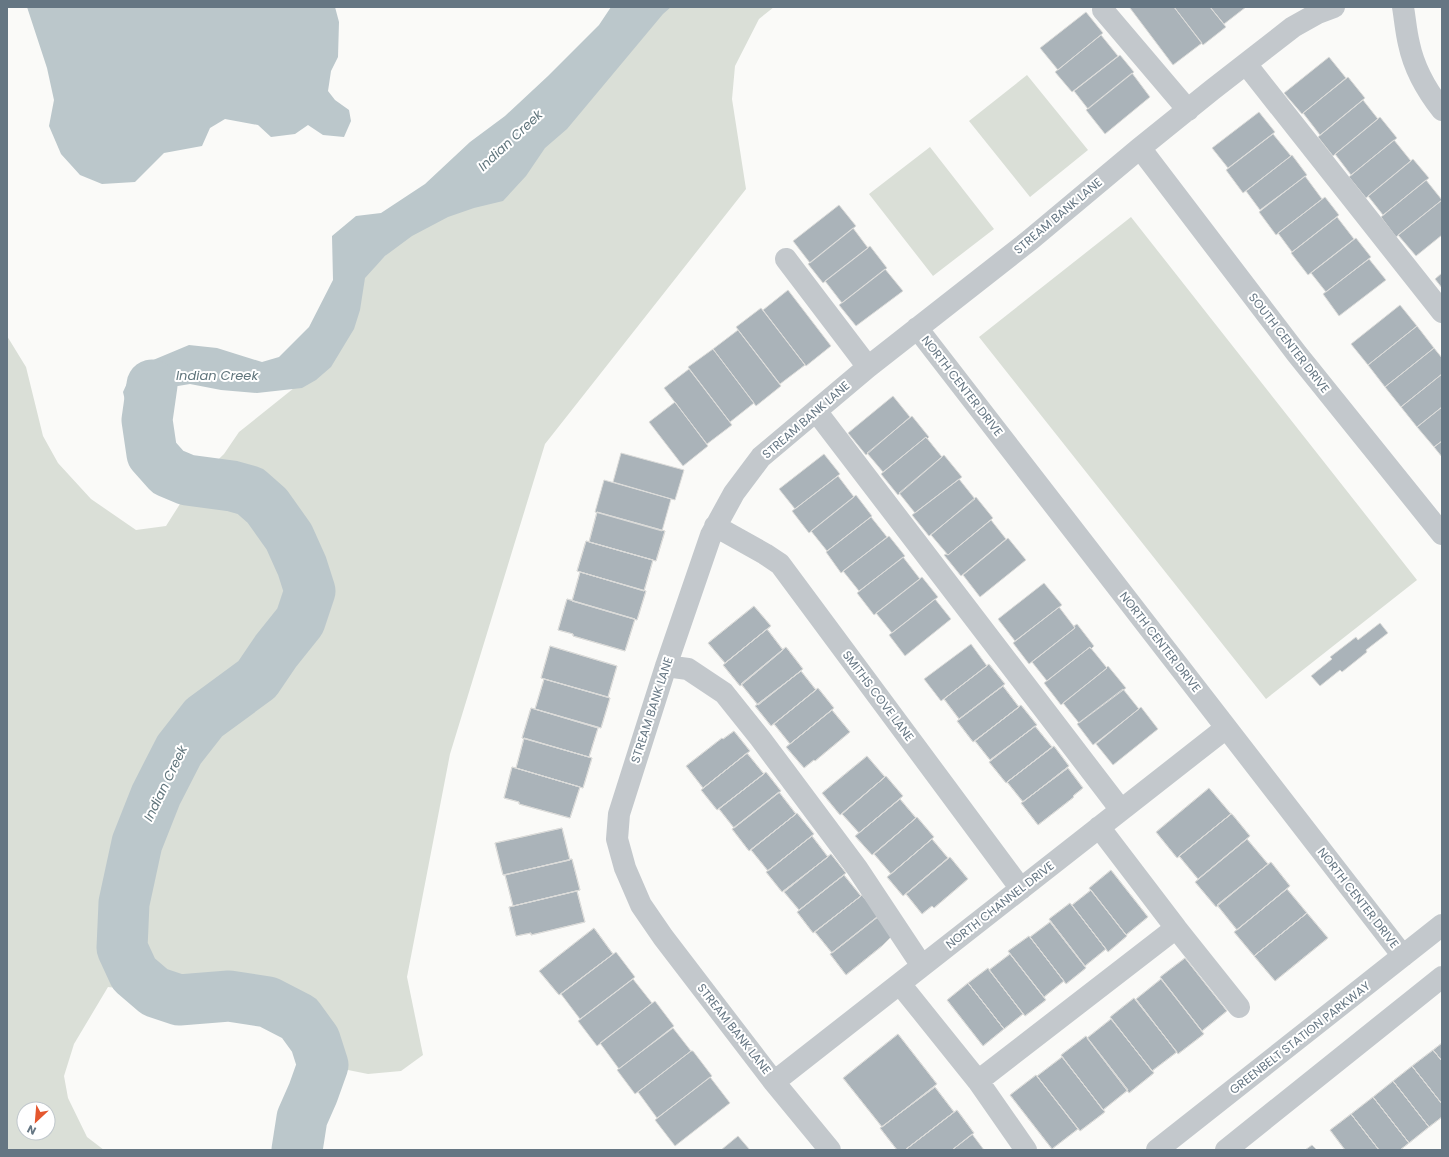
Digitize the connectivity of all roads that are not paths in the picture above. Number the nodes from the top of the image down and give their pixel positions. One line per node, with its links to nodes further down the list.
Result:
1 (1334, 7): 4 (street, STREAM BANK LANE)
2 (1403, 7): 6 (street)
3 (1103, 10): 5 (street)
4 (1246, 64): 5 (street, STREAM BANK LANE); 9 (street)
5 (1188, 110): 7 (street, STREAM BANK LANE)
6 (1442, 110)
7 (1140, 148): 10 (street, STREAM BANK LANE); 14 (street, SOUTH CENTER DRIVE)
8 (786, 259): 11 (street)
9 (1442, 312)
10 (917, 328): 11 (street, STREAM BANK LANE); 16 (street, NORTH CENTER DRIVE)
11 (868, 367): 12 (street, STREAM BANK LANE)
12 (816, 411): 13 (street, STREAM BANK LANE); 17 (street)
13 (715, 526): 15 (street, STREAM BANK LANE); 19 (street, SMITHS COVE LANE)
14 (1442, 534)
15 (666, 666): 23 (street); 28 (street, STREAM BANK LANE)
16 (1226, 728): 17 (street, NORTH CHANNEL DRIVE); 22 (street, NORTH CENTER DRIVE)
17 (1121, 810): 18 (street, NORTH CHANNEL DRIVE)
18 (1099, 827): 19 (street, NORTH CHANNEL DRIVE); 21 (street)
19 (1021, 889): 23 (street, NORTH CHANNEL DRIVE)
20 (1442, 925): 22 (street, GREENBELT STATION PARKWAY)
21 (1176, 928): 26 (street); 27 (street)
22 (1403, 956): 31 (street, GREENBELT STATION PARKWAY)
23 (922, 966): 25 (street, NORTH CHANNEL DRIVE)
24 (1442, 977): 32 (street)
25 (900, 984): 27 (street); 28 (street, NORTH CHANNEL DRIVE)
26 (1239, 1007)
27 (978, 1081): 30 (street)
28 (774, 1082): 29 (street, STREAM BANK LANE)
29 (827, 1147)
30 (1026, 1150)
31 (1157, 1150)
32 (1226, 1150)

